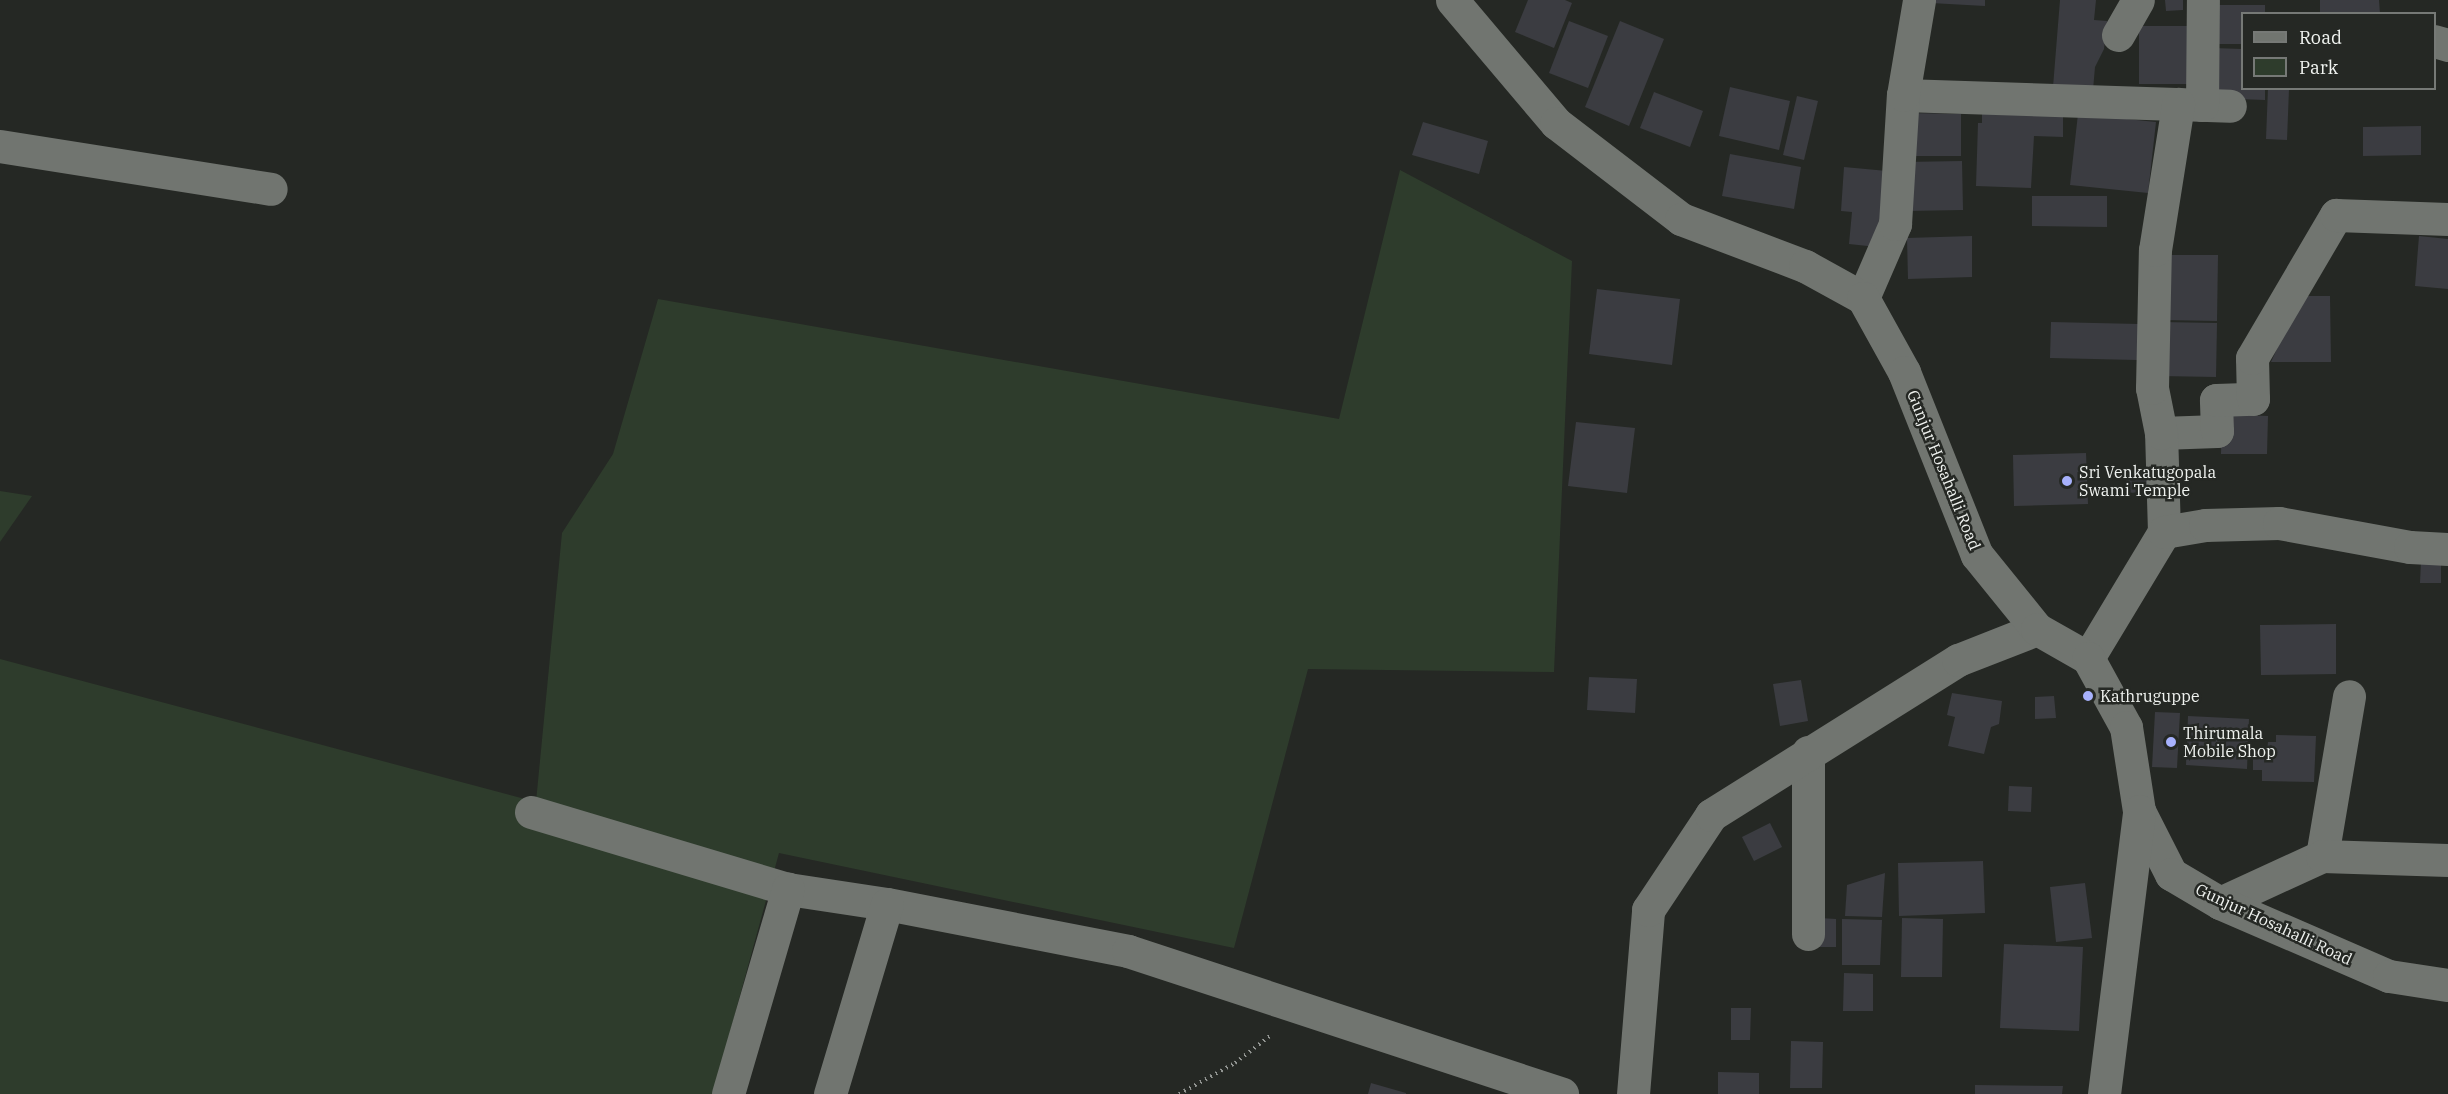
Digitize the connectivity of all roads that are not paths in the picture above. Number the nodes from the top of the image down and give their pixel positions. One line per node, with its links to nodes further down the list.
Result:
1 (1452, 0): 11 (street)
2 (1919, 0): 6 (street)
3 (2138, 0): 5 (street)
4 (2203, 0): 7 (street)
5 (2118, 35)
6 (1903, 95): 7 (street); 11 (street)
7 (2203, 105): 12 (street)
8 (0, 146): 9 (street)
9 (271, 189)
10 (2448, 219): 12 (street)
11 (1863, 298): 15 (street, Gunjur Hosahalli Road)
12 (2161, 433): 13 (street)
13 (2164, 532): 14 (street); 16 (street)
14 (2448, 549)
15 (2037, 629): 16 (street, Gunjur Hosahalli Road); 18 (street)
16 (2088, 658): 19 (street, Gunjur Hosahalli Road)
17 (2349, 696): 21 (street)
18 (1809, 752): 26 (street); 31 (street)
19 (2139, 811): 25 (street, Gunjur Hosahalli Road); 32 (street)
20 (531, 812): 23 (street)
21 (2322, 856): 22 (street); 25 (street)
22 (2448, 860)
23 (788, 889): 24 (street); 28 (street)
24 (887, 903): 29 (street); 30 (street)
25 (2220, 903): 27 (street, Gunjur Hosahalli Road)
26 (1808, 934)
27 (2448, 985)
28 (728, 1094)
29 (830, 1094)
30 (1562, 1094)
31 (1633, 1094)
32 (2104, 1094)

